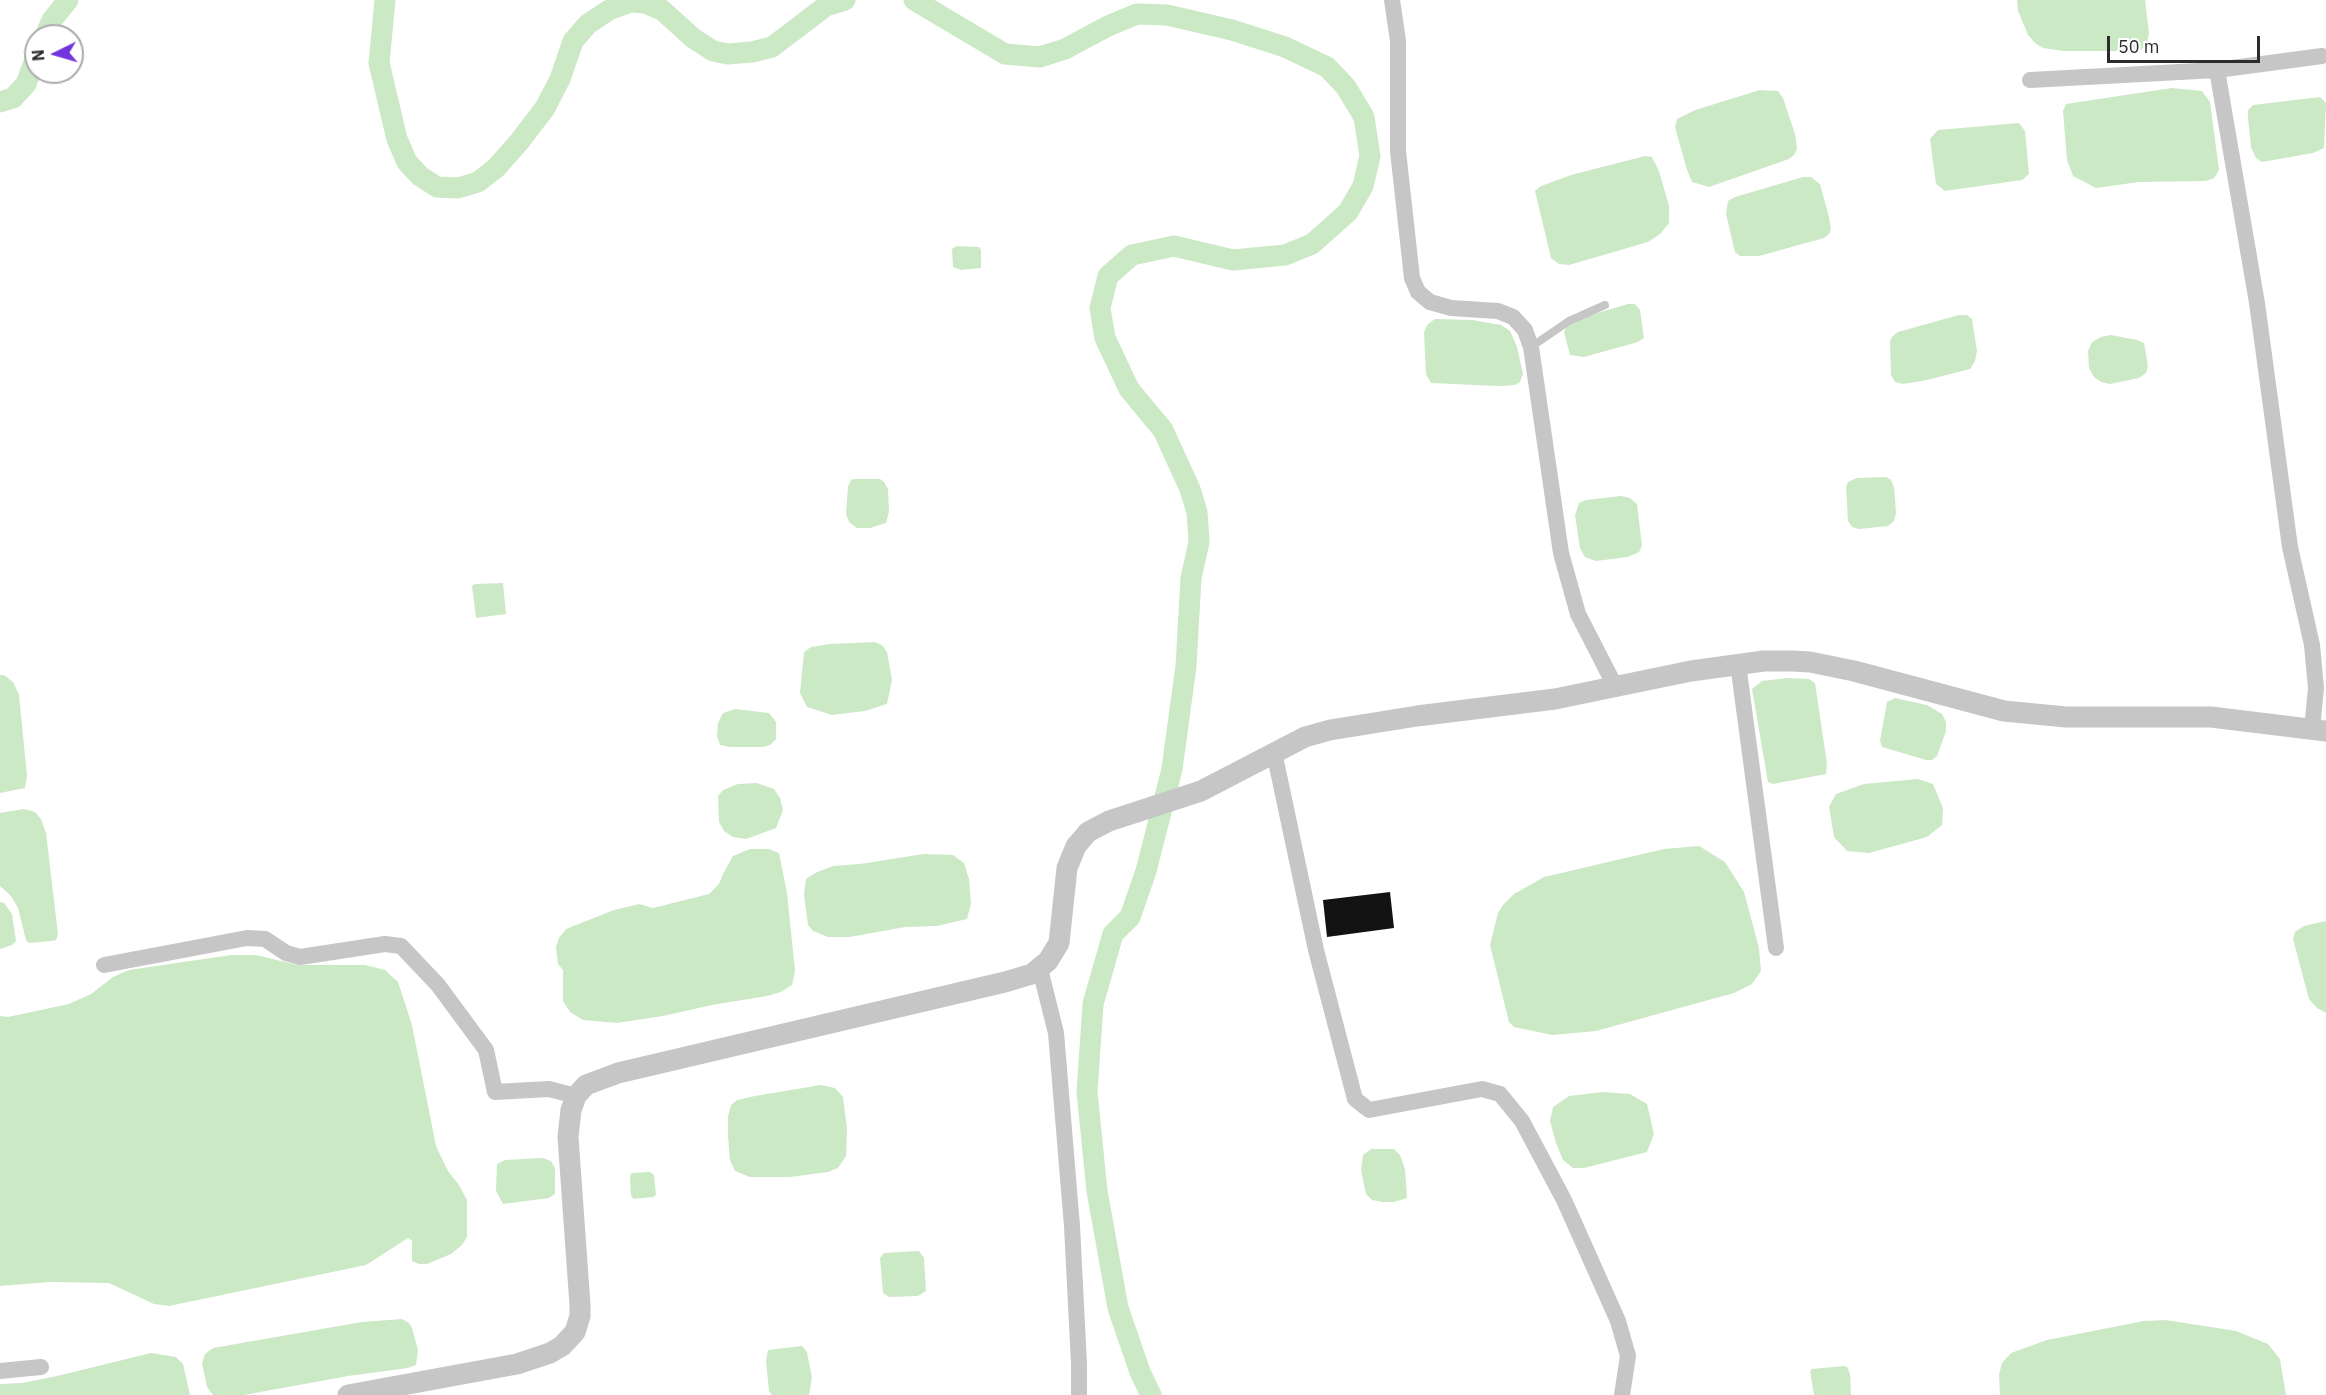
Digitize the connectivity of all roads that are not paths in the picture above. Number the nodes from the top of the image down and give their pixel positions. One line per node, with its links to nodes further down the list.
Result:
1 (1392, 0): 6 (street)
2 (2322, 56): 3 (street)
3 (2217, 70): 4 (street); 9 (street)
4 (2030, 80)
5 (1605, 305): 6 (lane)
6 (1531, 347): 8 (street)
7 (1738, 664): 8 (street); 9 (street); 11 (street)
8 (1615, 686): 10 (street)
9 (2319, 730)
10 (1274, 752): 13 (street); 19 (street)
11 (1776, 948)
12 (104, 965): 14 (street)
13 (1040, 969): 14 (street); 18 (street)
14 (576, 1096): 17 (street)
15 (41, 1367): 16 (street)
16 (0, 1371)
17 (348, 1395)
18 (1079, 1395)
19 (1622, 1395)

